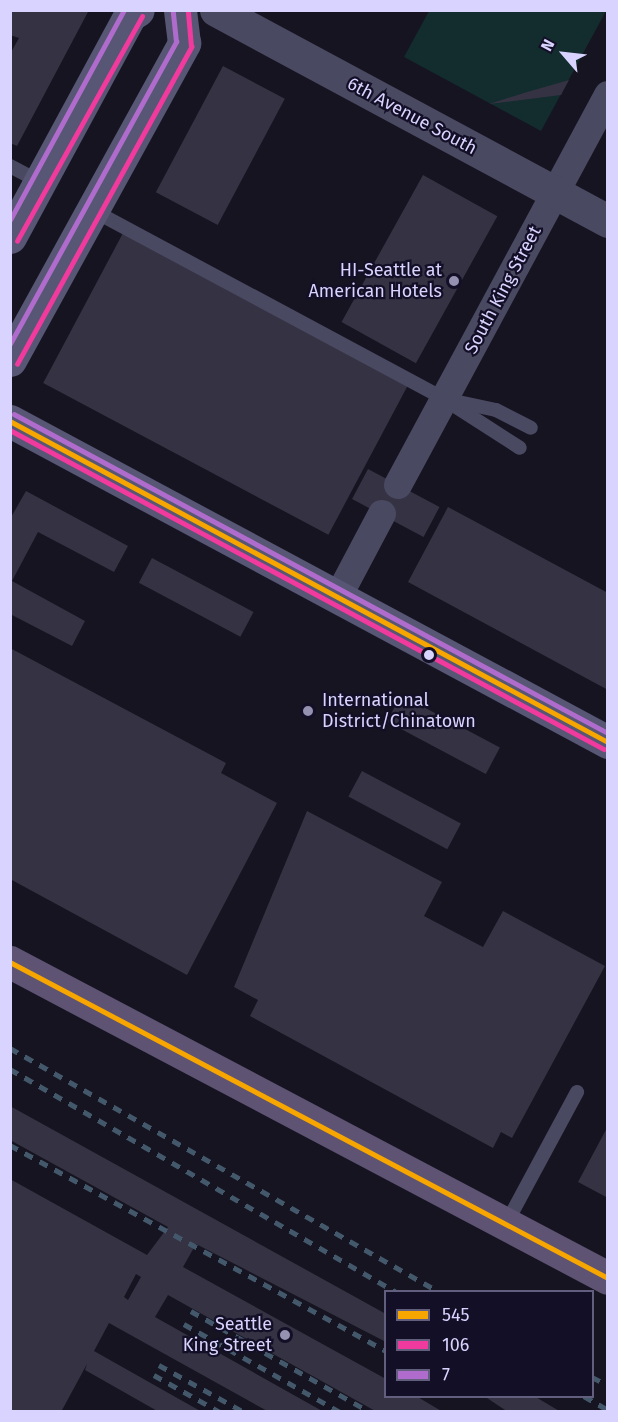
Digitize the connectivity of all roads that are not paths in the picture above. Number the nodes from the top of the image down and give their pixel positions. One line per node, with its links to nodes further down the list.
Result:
1 (138, 10): 6 (main road)
2 (180, 10): 8 (main road)
3 (216, 10): 7 (street, 6th Avenue South)
4 (608, 95): 7 (street, South King Street)
5 (10, 166): 6 (lane)
6 (40, 182): 10 (main road)
7 (555, 193): 9 (street, 6th Avenue South); 12 (street, South King Street)
8 (94, 211): 11 (main road); 12 (lane)
9 (608, 221)
10 (10, 237)
11 (10, 360)
12 (444, 399): 14 (lane); 15 (lane); 16 (street, South King Street)
13 (10, 421): 18 (main road)
14 (531, 428)
15 (520, 448)
16 (398, 485)
17 (382, 514): 18 (street)
18 (338, 597): 19 (main road)
19 (608, 742)
20 (10, 962): 22 (main road)
21 (10, 984): 22 (main road)
22 (76, 1001): 24 (main road)
23 (577, 1092): 24 (lane)
24 (506, 1224): 25 (main road)
25 (608, 1278)

